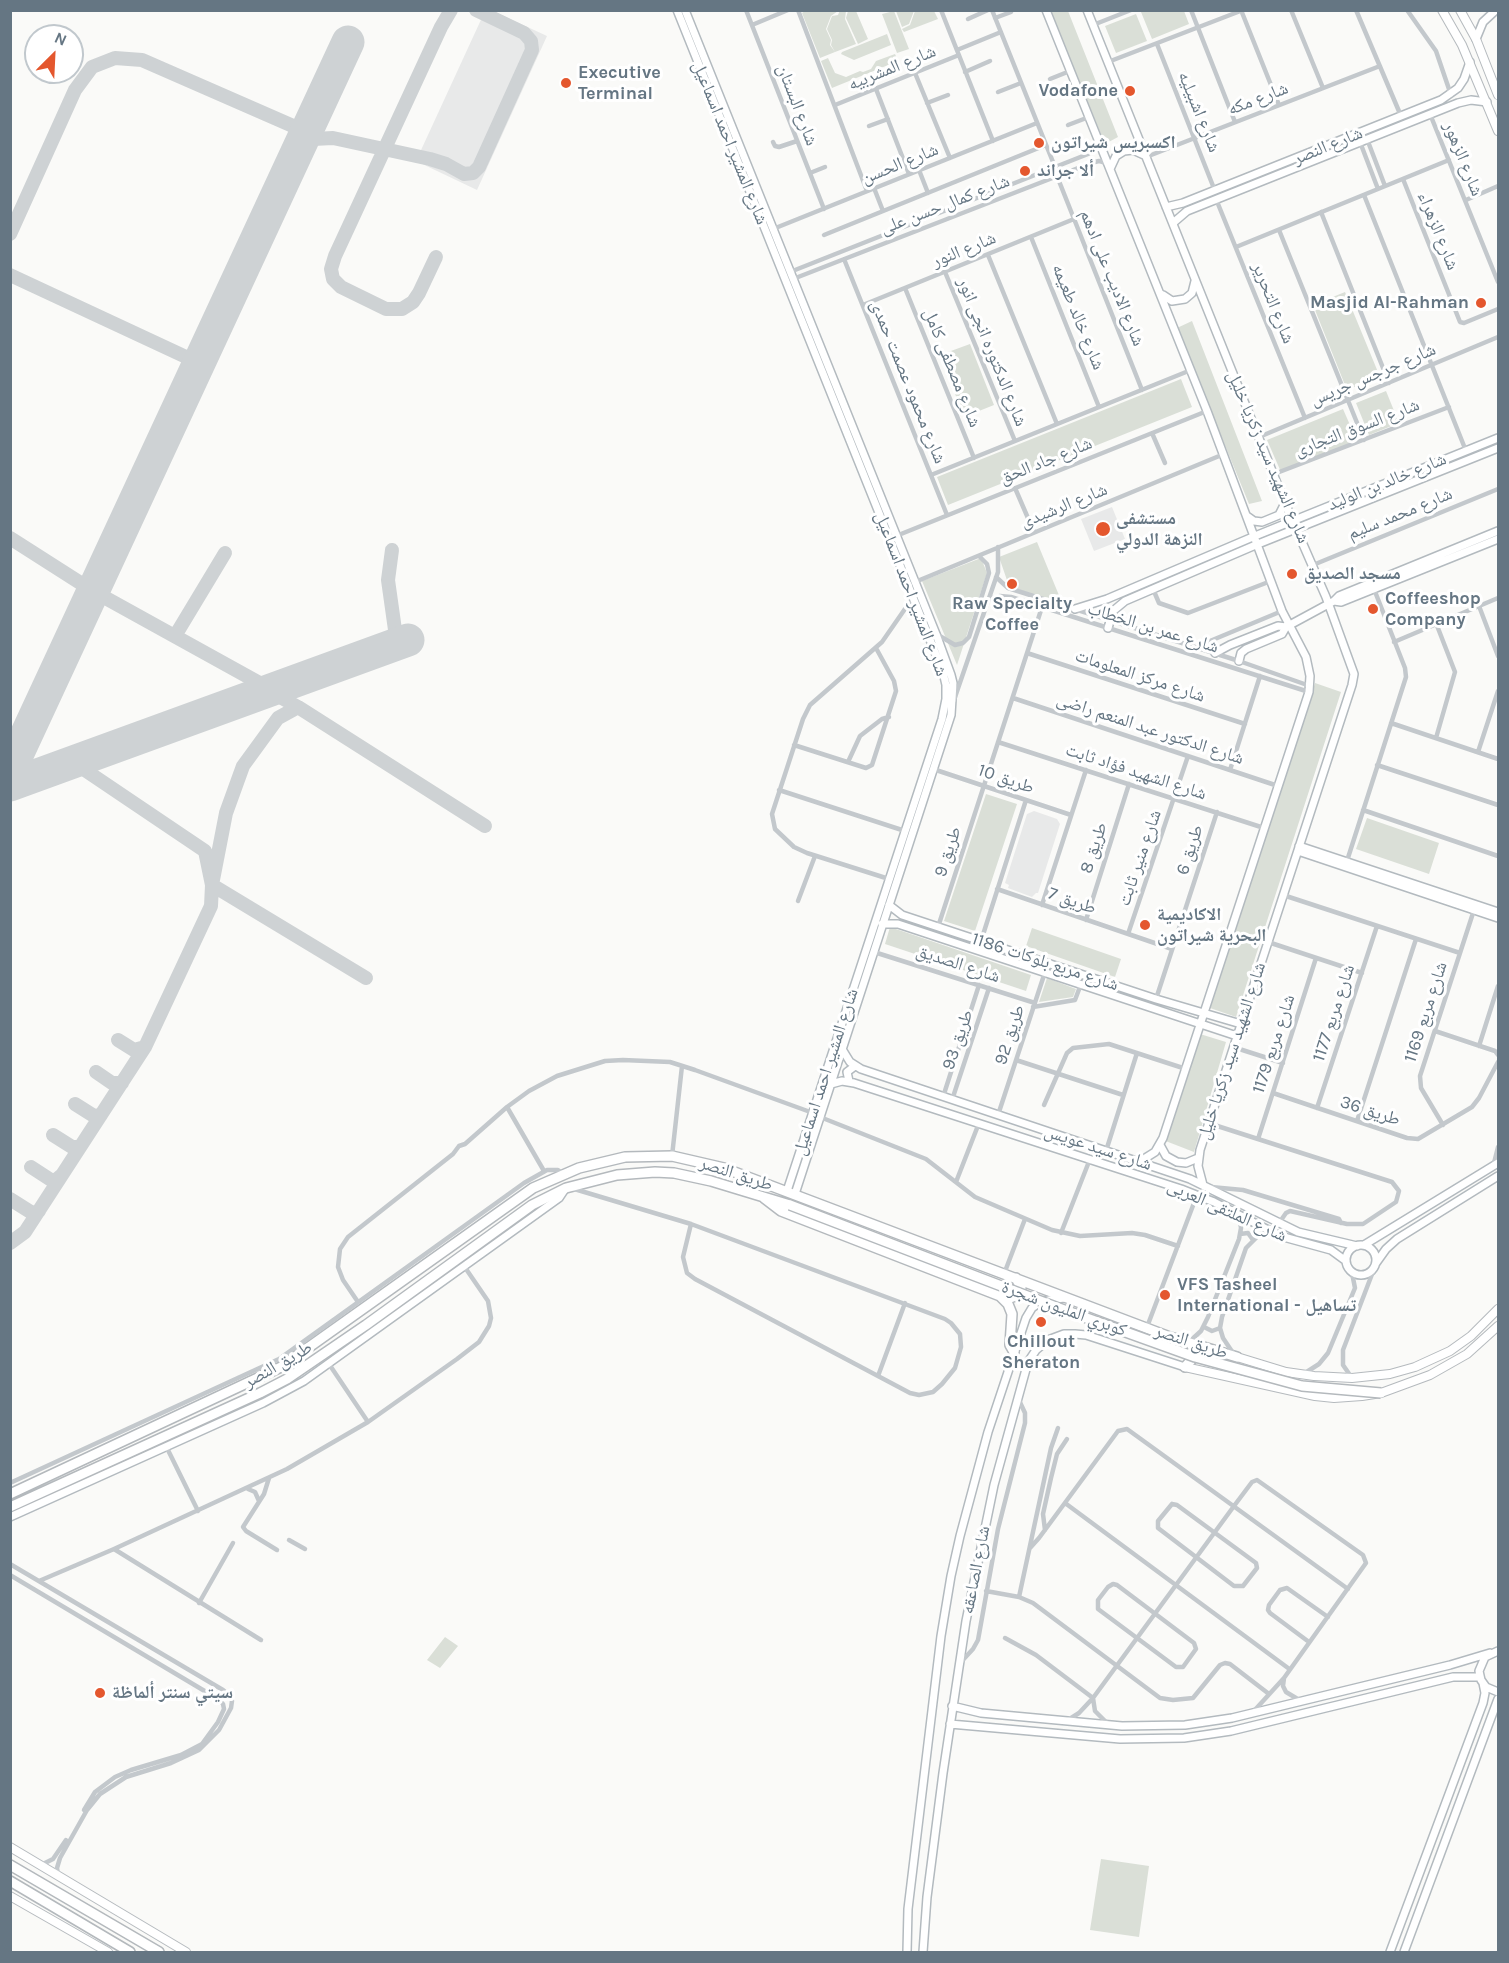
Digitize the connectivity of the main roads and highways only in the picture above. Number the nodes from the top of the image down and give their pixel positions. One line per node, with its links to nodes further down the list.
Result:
1 (1442, 10): 4 (main road)
2 (1460, 10): 3 (main road)
3 (1498, 94)
4 (1498, 131)
5 (762, 1197): 6 (highway, طريق النصر); 8 (highway); 17 (highway, طريق النصر)
6 (790, 1205): 15 (highway, كوبري المليون شجرة, bridge)
7 (1016, 1278): 8 (highway); 11 (highway, طريق النصر); 16 (highway, طريق النصر)
8 (994, 1293): 12 (highway)
9 (1498, 1309): 13 (main road, طريق النصر)
10 (1498, 1326): 15 (main road, طريق النصر)
11 (1188, 1343): 13 (highway, طريق النصر); 14 (highway)
12 (1014, 1352)
13 (1237, 1357)
14 (1185, 1367): 15 (main road, طريق النصر)
15 (1381, 1393)
16 (10, 1494)
17 (10, 1507)
18 (10, 1847): 25 (main road)
19 (10, 1865): 24 (highway)
20 (10, 1881): 23 (highway)
21 (10, 1896): 22 (main road)
22 (108, 1953)
23 (130, 1953)
24 (159, 1953)
25 (186, 1953)

